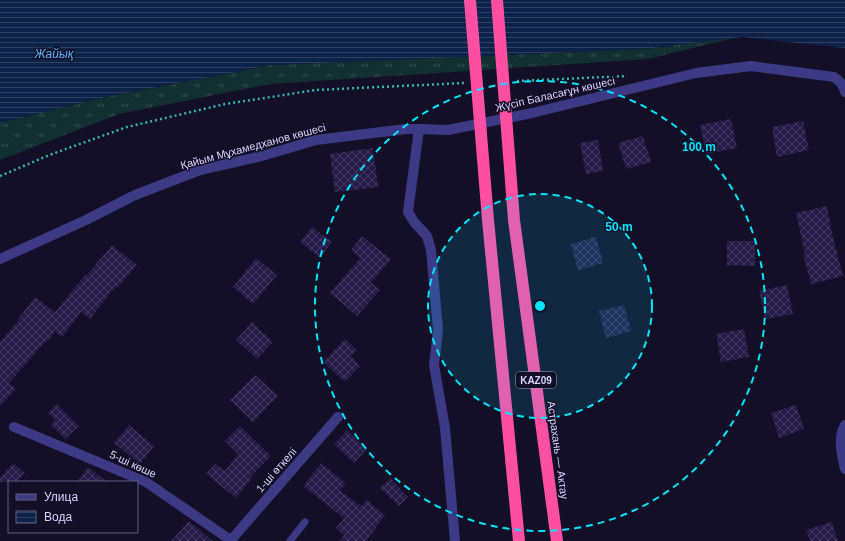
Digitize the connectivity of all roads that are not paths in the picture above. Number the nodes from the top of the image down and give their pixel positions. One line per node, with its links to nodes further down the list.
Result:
1 (470, 0): 14 (highway, KAZ09)
2 (497, 0): 15 (highway, Астрахань — Актау / KAZ09)
3 (845, 92): 4 (street, Жүсіп Баласағұн көшесі)
4 (419, 129): 5 (street, Қайым Мұхамедханов көшесi); 13 (street)
5 (0, 259)
6 (338, 417): 11 (street, 1-ші өткелі)
7 (845, 425): 9 (street)
8 (14, 427): 11 (street, 5-шi көше)
9 (845, 469)
10 (305, 522): 12 (lane)
11 (232, 541)
12 (290, 541)
13 (455, 541)
14 (519, 541)
15 (557, 541)

